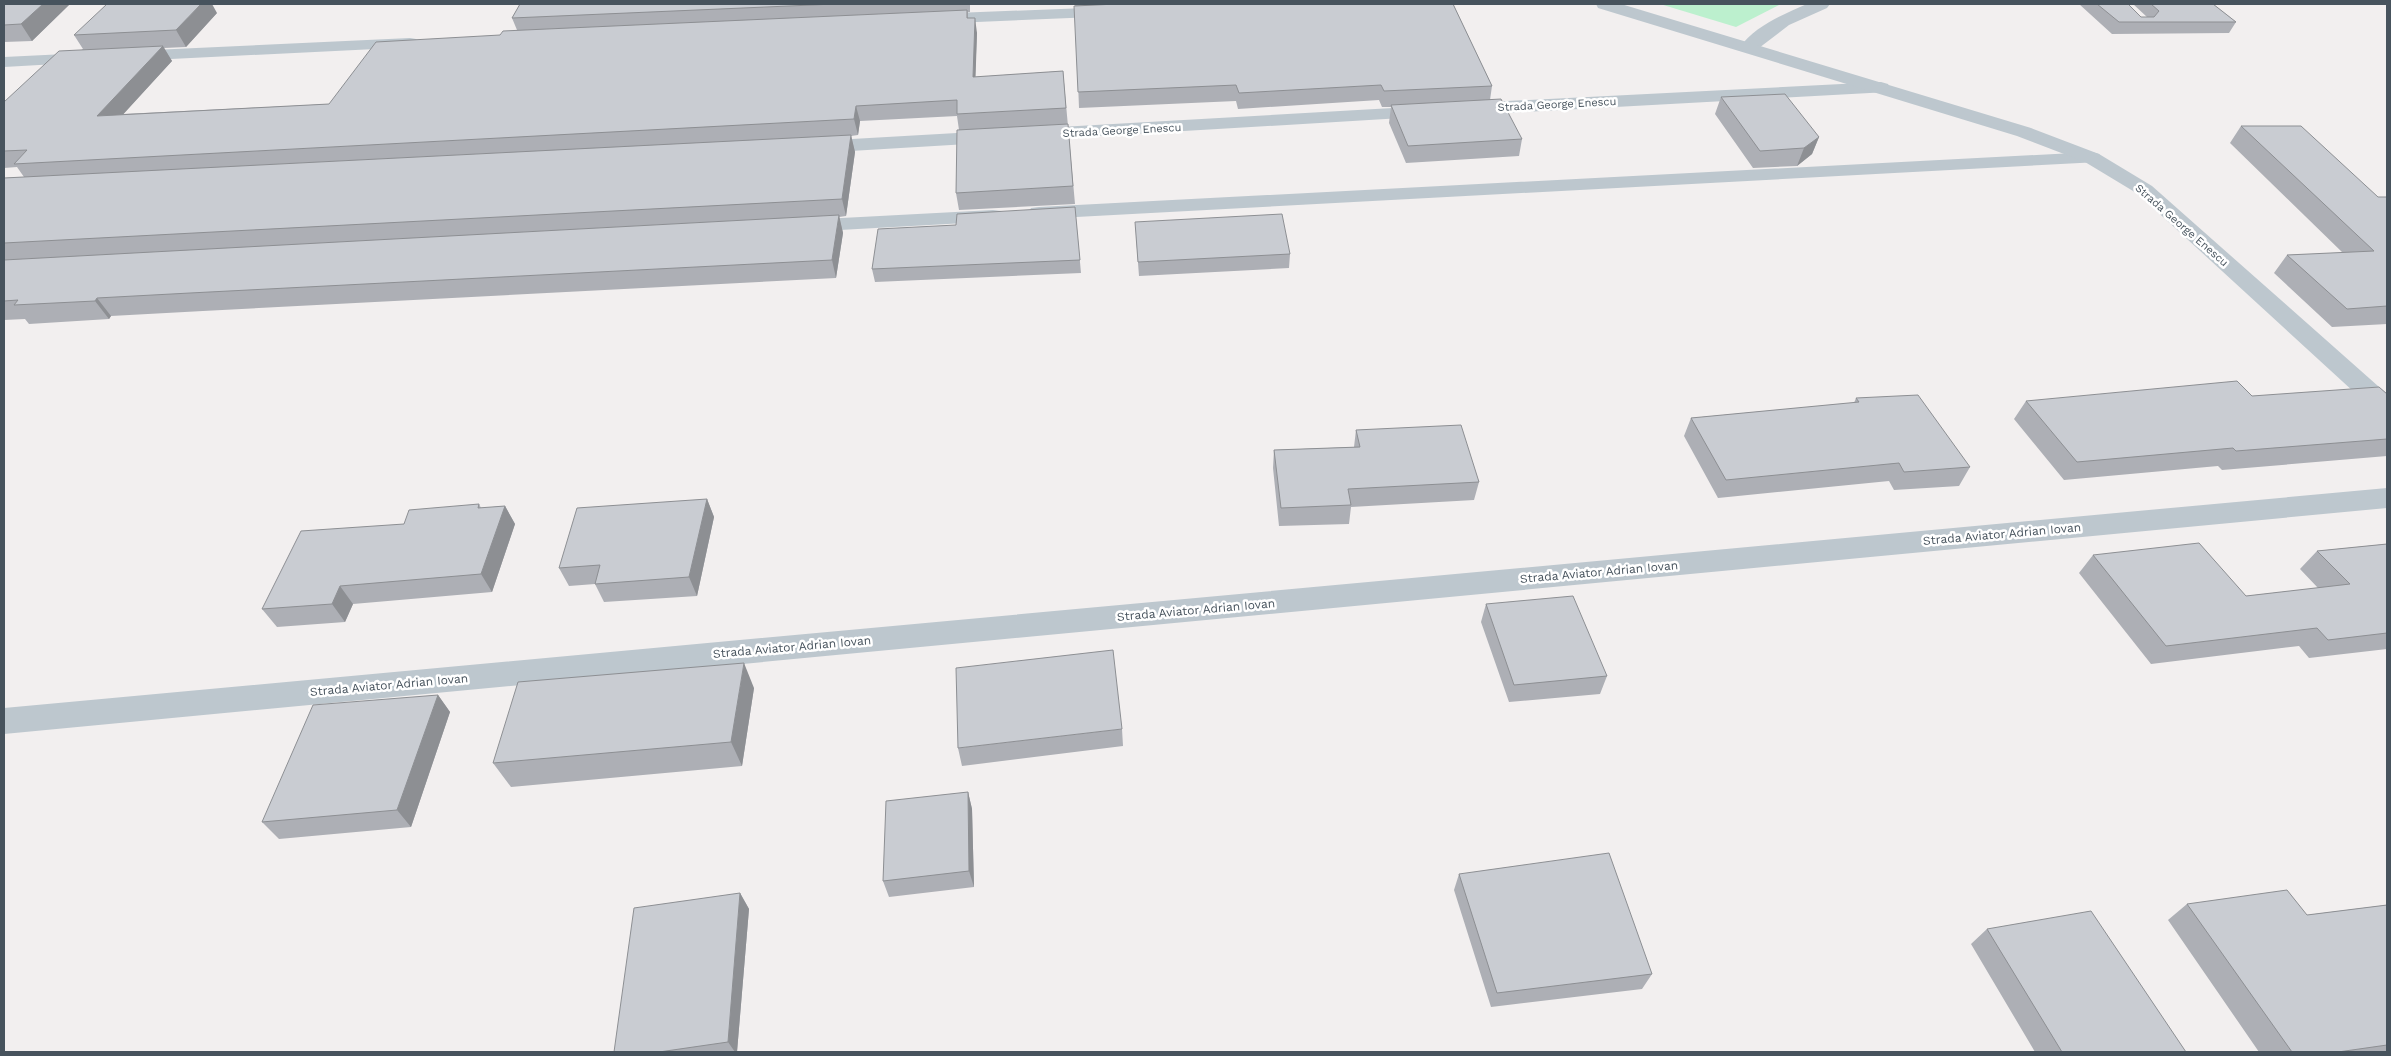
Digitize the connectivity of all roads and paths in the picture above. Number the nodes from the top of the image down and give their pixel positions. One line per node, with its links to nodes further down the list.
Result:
1 (1604, 4): 6 (street, Strada George Enescu)
2 (1821, 4): 6 (street)
3 (1128, 11): 4 (street)
4 (911, 20)
5 (425, 42): 7 (street)
6 (1749, 47): 8 (street, Strada George Enescu)
7 (4, 62)
8 (1881, 88): 9 (street, Strada George Enescu); 10 (street, Strada George Enescu)
9 (801, 148)
10 (2092, 158): 11 (street); 12 (street, Strada George Enescu)
11 (789, 227)
12 (2387, 408)
13 (2387, 498): 14 (street, Strada Aviator Adrian Iovan)
14 (4, 721)

